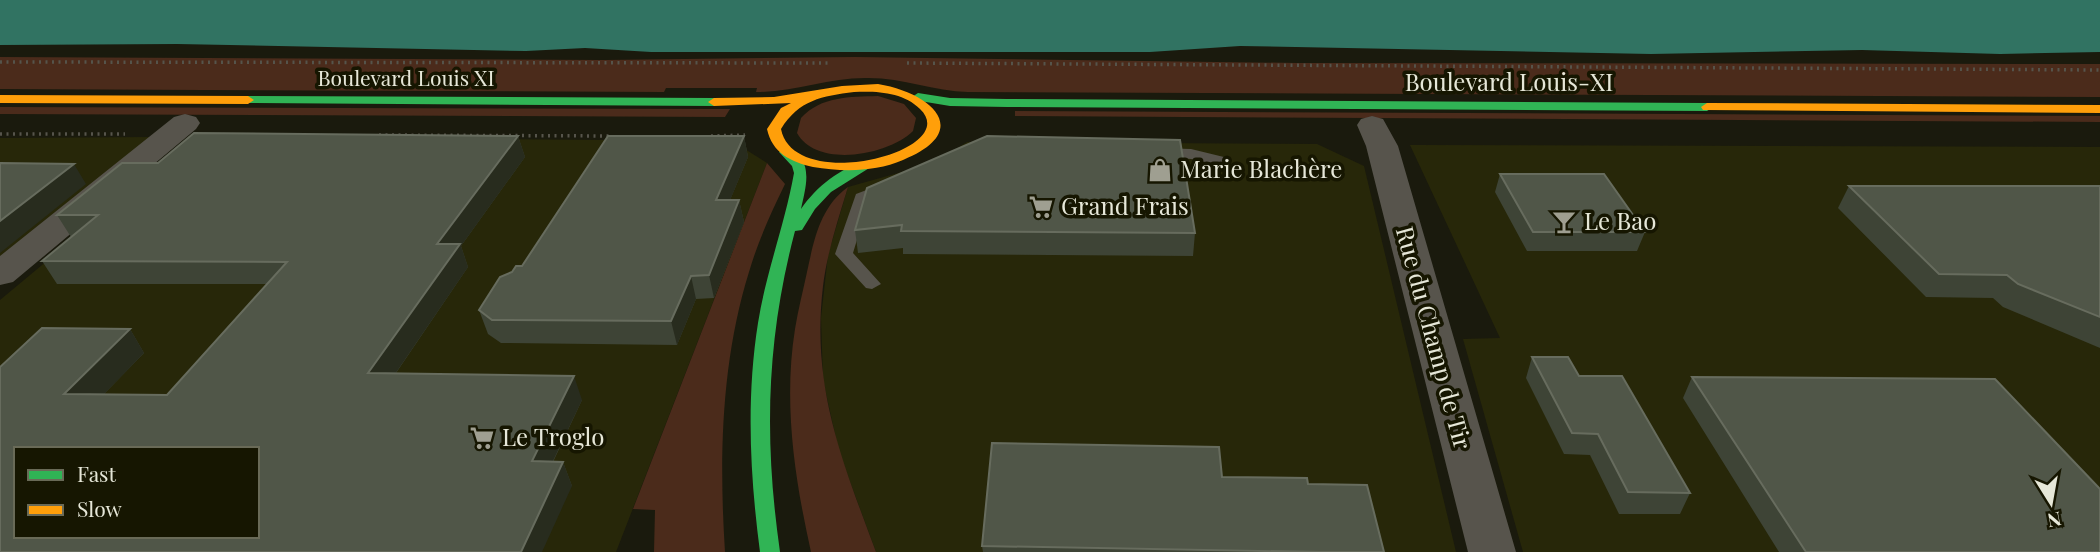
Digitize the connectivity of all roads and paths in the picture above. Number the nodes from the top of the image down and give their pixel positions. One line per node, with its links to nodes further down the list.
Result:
1 (0, 62): 2 (path)
2 (836, 63)
3 (897, 63): 4 (path)
4 (2100, 70)
5 (811, 96): 6 (main road, Boulevard Louis XI); 7 (main road, Boulevard Louis XI); 14 (main road)
6 (918, 97): 8 (main road, Boulevard Louis-XI); 18 (main road)
7 (0, 99)
8 (2100, 109)
9 (1372, 125): 28 (street, Rue du Champ de Tir)
10 (179, 126): 13 (path); 25 (street)
11 (755, 130): 14 (main road)
12 (953, 131): 18 (main road)
13 (0, 134)
14 (774, 134): 17 (path); 19 (main road)
15 (377, 135): 16 (path)
16 (622, 136)
17 (704, 136)
18 (928, 140): 22 (main road)
19 (786, 152): 22 (main road); 24 (main road)
20 (1136, 153): 21 (lane)
21 (1223, 162)
22 (867, 165): 24 (main road)
23 (898, 183): 26 (lane)
24 (779, 263): 27 (main road)
25 (0, 274)
26 (872, 284)
27 (770, 552)
28 (1492, 552)

